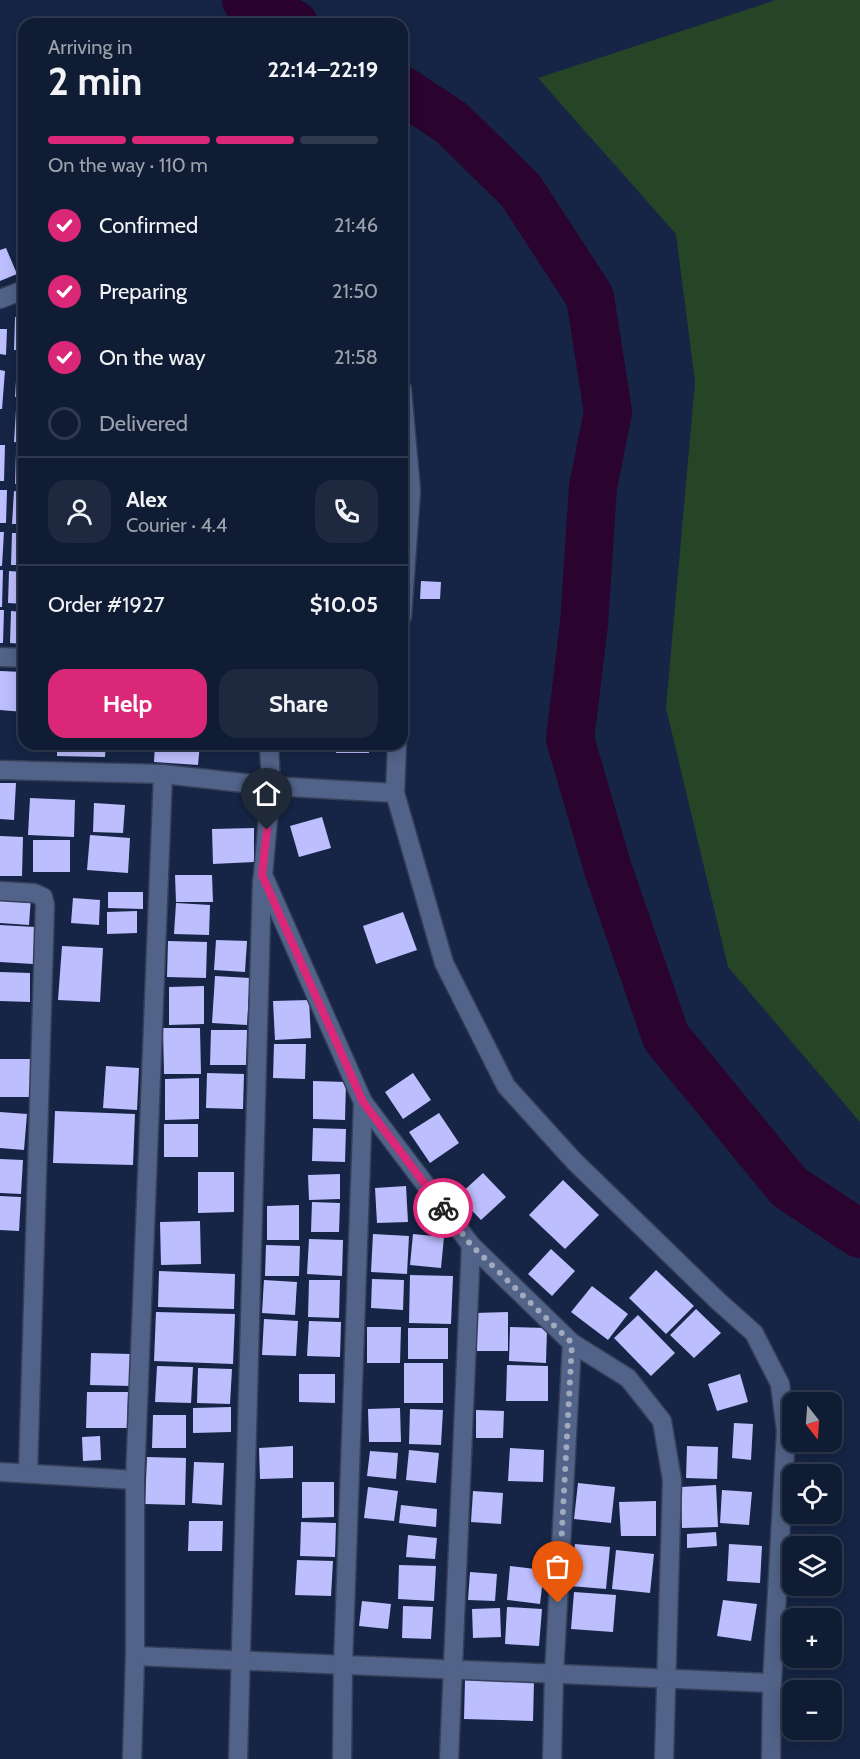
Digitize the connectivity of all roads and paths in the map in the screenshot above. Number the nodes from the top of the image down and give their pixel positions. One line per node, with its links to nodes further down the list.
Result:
1 (18, 292): 2 (street)
2 (0, 299)
3 (408, 457): 4 (street)
4 (408, 533)
5 (0, 657): 6 (street)
6 (18, 658)
7 (269, 750): 11 (street)
8 (397, 750): 12 (street)
9 (0, 770): 10 (street)
10 (163, 774): 11 (street); 20 (street)
11 (271, 786): 12 (street); 13 (street)
12 (395, 793): 27 (street)
13 (262, 875): 15 (street); 22 (street)
14 (0, 891): 19 (street)
15 (363, 1102): 16 (street); 23 (street)
16 (471, 1245): 17 (street); 24 (street)
17 (572, 1343): 25 (street); 26 (street)
18 (0, 1472): 19 (street)
19 (28, 1473): 20 (street)
20 (135, 1480): 21 (street)
21 (135, 1656): 22 (street); 28 (street)
22 (241, 1661): 23 (street); 29 (street)
23 (343, 1665): 24 (street); 30 (street)
24 (453, 1670): 25 (street); 31 (street)
25 (554, 1674): 26 (street); 32 (street)
26 (668, 1678): 27 (street); 33 (street)
27 (772, 1683): 34 (street)
28 (132, 1759)
29 (238, 1759)
30 (342, 1759)
31 (449, 1759)
32 (552, 1759)
33 (664, 1759)
34 (771, 1759)

